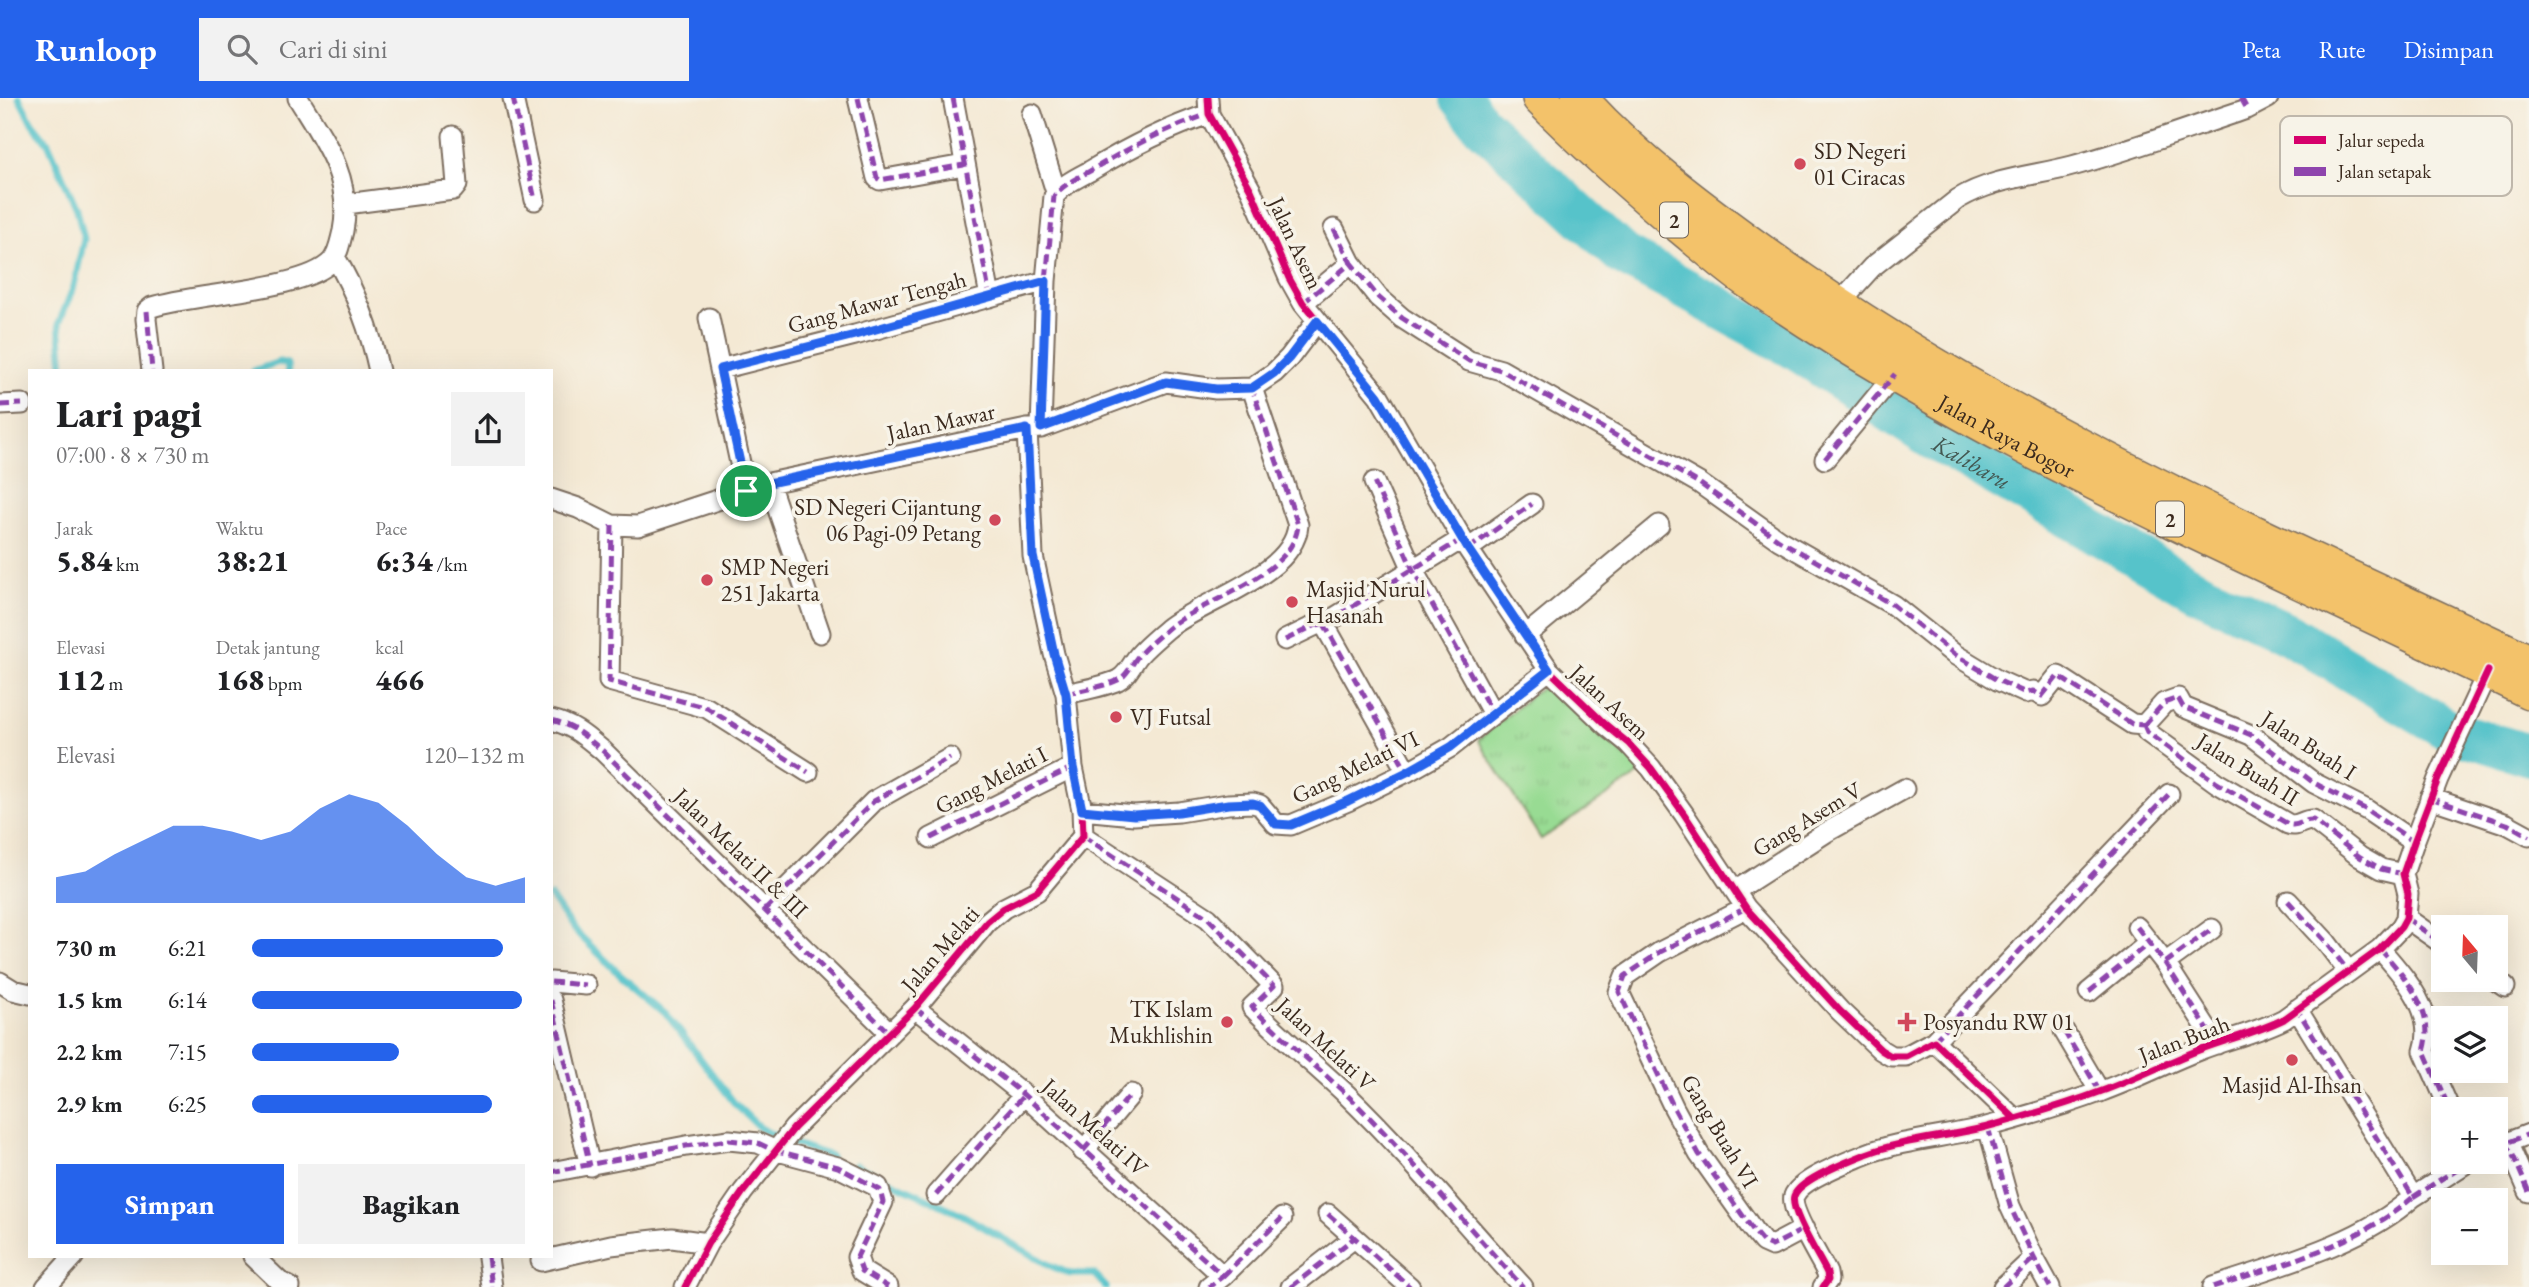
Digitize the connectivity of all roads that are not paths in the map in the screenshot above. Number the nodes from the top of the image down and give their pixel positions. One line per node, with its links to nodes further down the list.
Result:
1 (298, 98): 15 (street)
2 (513, 98): 14 (street)
3 (858, 98): 12 (street)
4 (953, 98): 12 (street)
5 (1540, 98): 22 (highway, Jalan Raya Bogor / 2)
6 (1580, 98): 22 (highway, Jalan Raya Bogor / 2)
7 (2268, 98): 8 (street)
8 (2244, 104): 22 (street)
9 (1209, 106): 13 (street); 21 (street, Jalan Asem)
10 (1032, 114): 13 (street)
11 (453, 136): 15 (street)
12 (964, 165): 20 (street)
13 (1056, 192): 19 (street)
14 (535, 200)
15 (346, 204): 17 (street)
16 (1334, 229): 18 (street)
17 (335, 257): 25 (street); 26 (street)
18 (1351, 263): 21 (street); 54 (street, Jalan Buah II)
19 (1046, 281): 20 (street, Gang Mawar Tengah); 32 (street)
20 (990, 297): 27 (street, Gang Mawar Tengah)
21 (1303, 303): 24 (street, Jalan Asem)
22 (1828, 316): 28 (highway, Jalan Raya Bogor / 2); 47 (highway, Jalan Raya Bogor / 2)
23 (709, 318): 27 (street)
24 (1317, 321): 29 (street); 41 (street, Jalan Asem)
25 (152, 369)
26 (379, 369)
27 (720, 369): 36 (street)
28 (1888, 384): 33 (street); 49 (highway, Jalan Raya Bogor / 2)
29 (1252, 388): 32 (street, Jalan Mawar); 51 (street)
30 (22, 404): 31 (street)
31 (0, 405)
32 (1034, 429): 35 (street, Jalan Mawar); 51 (street)
33 (1825, 459)
34 (1374, 482): 42 (street)
35 (769, 483): 36 (street, Jalan Mawar); 44 (street)
36 (746, 491): 39 (street, Jalan Mawar)
37 (553, 500): 39 (street, Jalan Mawar)
38 (1532, 504): 41 (street)
39 (612, 525): 57 (street)
40 (1659, 525): 45 (street)
41 (1465, 544): 42 (street); 45 (street, Jalan Asem)
42 (1413, 570): 43 (street); 52 (street)
43 (1324, 624): 46 (street); 58 (street)
44 (820, 633)
45 (1525, 636): 48 (street, Jalan Asem)
46 (1285, 640)
47 (2529, 662)
48 (1549, 670): 52 (street, Gang Melati VI); 68 (street, Jalan Asem)
49 (2488, 671): 50 (highway, Jalan Raya Bogor / 2); 61 (street)
50 (2529, 691)
51 (1066, 694): 56 (street)
52 (1493, 714): 58 (street, Gang Melati VI)
53 (553, 720): 71 (street, Jalan Melati II & III)
54 (2144, 725): 66 (street, Jalan Buah I); 67 (street, Jalan Buah II)
55 (950, 758): 71 (street)
56 (1073, 767): 62 (street); 65 (street, Gang Melati I)
57 (808, 772)
58 (1407, 772): 62 (street, Gang Melati VI)
59 (1904, 789): 68 (street, Gang Asem V)
60 (2169, 794): 90 (street)
61 (2430, 798): 64 (street); 66 (street)
62 (1082, 810): 63 (street)
63 (1083, 836): 85 (street, Jalan Melati); 127 (street, Jalan Melati V)
64 (2529, 836)
65 (931, 838)
66 (2414, 842): 67 (street)
67 (2403, 874): 72 (street)
68 (1735, 891): 70 (street, Jalan Asem)
69 (2288, 901): 79 (street)
70 (1746, 908): 90 (street, Jalan Asem); 111 (street, Gang Buah VI)
71 (765, 910): 89 (street, Jalan Melati II & III)
72 (2406, 918): 75 (street); 77 (street, Jalan Buah)
73 (2137, 927): 76 (street)
74 (2212, 929): 78 (street)
75 (2431, 936)
76 (2149, 943): 78 (street); 83 (street)
77 (2380, 949): 79 (street, Jalan Buah); 95 (street)
78 (2165, 963): 91 (street)
79 (2348, 971): 87 (street, Jalan Buah)
80 (0, 982): 84 (street)
81 (553, 982): 82 (street)
82 (586, 985)
83 (2089, 992)
84 (28, 994)
85 (915, 1008): 89 (street, Jalan Melati); 94 (street, Jalan Melati IV)
86 (553, 1009): 103 (street)
87 (2297, 1009): 91 (street, Jalan Buah); 108 (street)
88 (2064, 1031): 92 (street)
89 (890, 1033): 100 (street, Jalan Melati)
90 (1934, 1041): 96 (street)
91 (2217, 1044): 92 (street, Jalan Buah)
92 (2100, 1092): 96 (street, Jalan Buah)
93 (1131, 1094): 102 (street)
94 (1024, 1096): 102 (street, Jalan Melati IV); 107 (street)
95 (2444, 1097)
96 (2015, 1119): 97 (street, Jalan Buah)
97 (1988, 1127): 111 (street, Jalan Buah); 117 (street)
98 (2529, 1134): 99 (street)
99 (2508, 1142)
100 (776, 1149): 103 (street); 113 (street, Jalan Melati); 124 (street)
101 (2508, 1150): 106 (street)
102 (1083, 1151): 119 (street, Jalan Melati IV)
103 (590, 1166): 104 (street)
104 (553, 1172)
105 (2449, 1174): 108 (street)
106 (2529, 1192)
107 (936, 1195)
108 (2413, 1197): 131 (street)
109 (1328, 1214): 112 (street)
110 (1282, 1218): 119 (street)
111 (1804, 1229): 128 (street, Jalan Buah)
112 (1354, 1238): 125 (street); 126 (street)
113 (708, 1243): 118 (street); 123 (street, Jalan Melati)
114 (72, 1258): 120 (street)
115 (255, 1258): 121 (street)
116 (488, 1258): 122 (street)
117 (2034, 1258): 129 (street); 130 (street)
118 (541, 1261)
119 (1216, 1282)
120 (46, 1287)
121 (290, 1287)
122 (492, 1287)
123 (685, 1287)
124 (888, 1287)
125 (1291, 1287)
126 (1410, 1287)
127 (1523, 1287)
128 (1823, 1287)
129 (2003, 1287)
130 (2050, 1287)
131 (2213, 1287)

